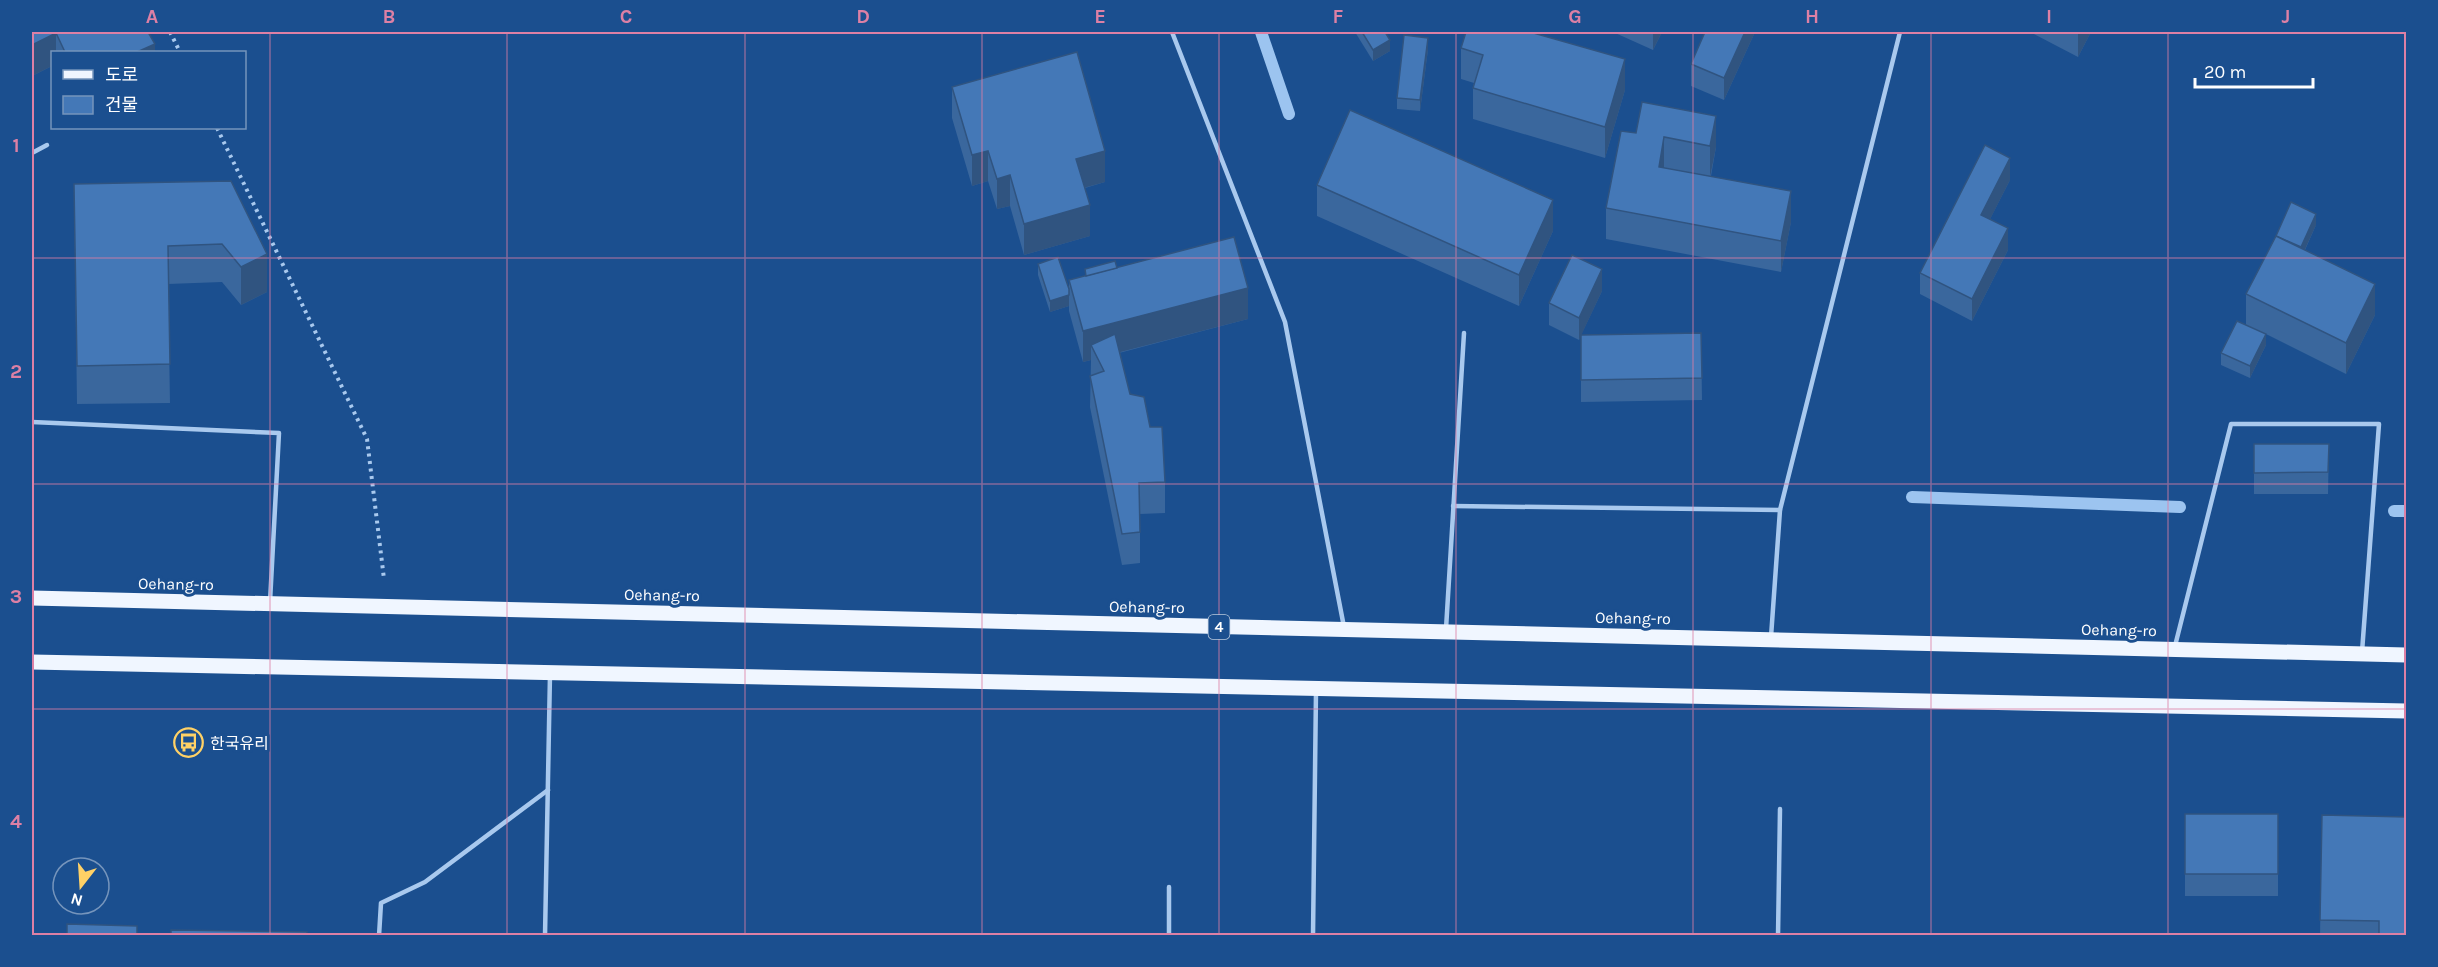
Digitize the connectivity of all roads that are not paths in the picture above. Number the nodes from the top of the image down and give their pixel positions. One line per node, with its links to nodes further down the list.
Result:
1 (1172, 32): 11 (lane)
2 (1900, 32): 8 (lane)
3 (47, 145): 4 (lane)
4 (32, 153)
5 (1464, 333): 7 (lane)
6 (32, 422): 10 (lane)
7 (1454, 506): 8 (lane); 12 (lane)
8 (1780, 510): 13 (lane)
9 (32, 598): 10 (main road, Oehang-ro / 4)
10 (270, 604): 11 (main road, Oehang-ro / 4)
11 (1344, 630): 12 (main road, Oehang-ro / 4)
12 (1446, 632): 13 (main road, Oehang-ro / 4)
13 (1771, 640): 14 (main road, Oehang-ro / 4)
14 (2174, 649): 15 (main road, Oehang-ro / 4); 15 (lane)
15 (2362, 654): 16 (main road, Oehang-ro / 4)
16 (2406, 655)
17 (32, 662): 18 (main road)
18 (550, 672): 19 (main road); 21 (lane)
19 (1316, 689): 20 (main road); 27 (lane)
20 (2406, 711)
21 (548, 790): 24 (lane); 25 (lane)
22 (1780, 809): 28 (lane)
23 (1169, 887): 26 (lane)
24 (379, 936)
25 (545, 936)
26 (1169, 936)
27 (1313, 936)
28 (1778, 936)

